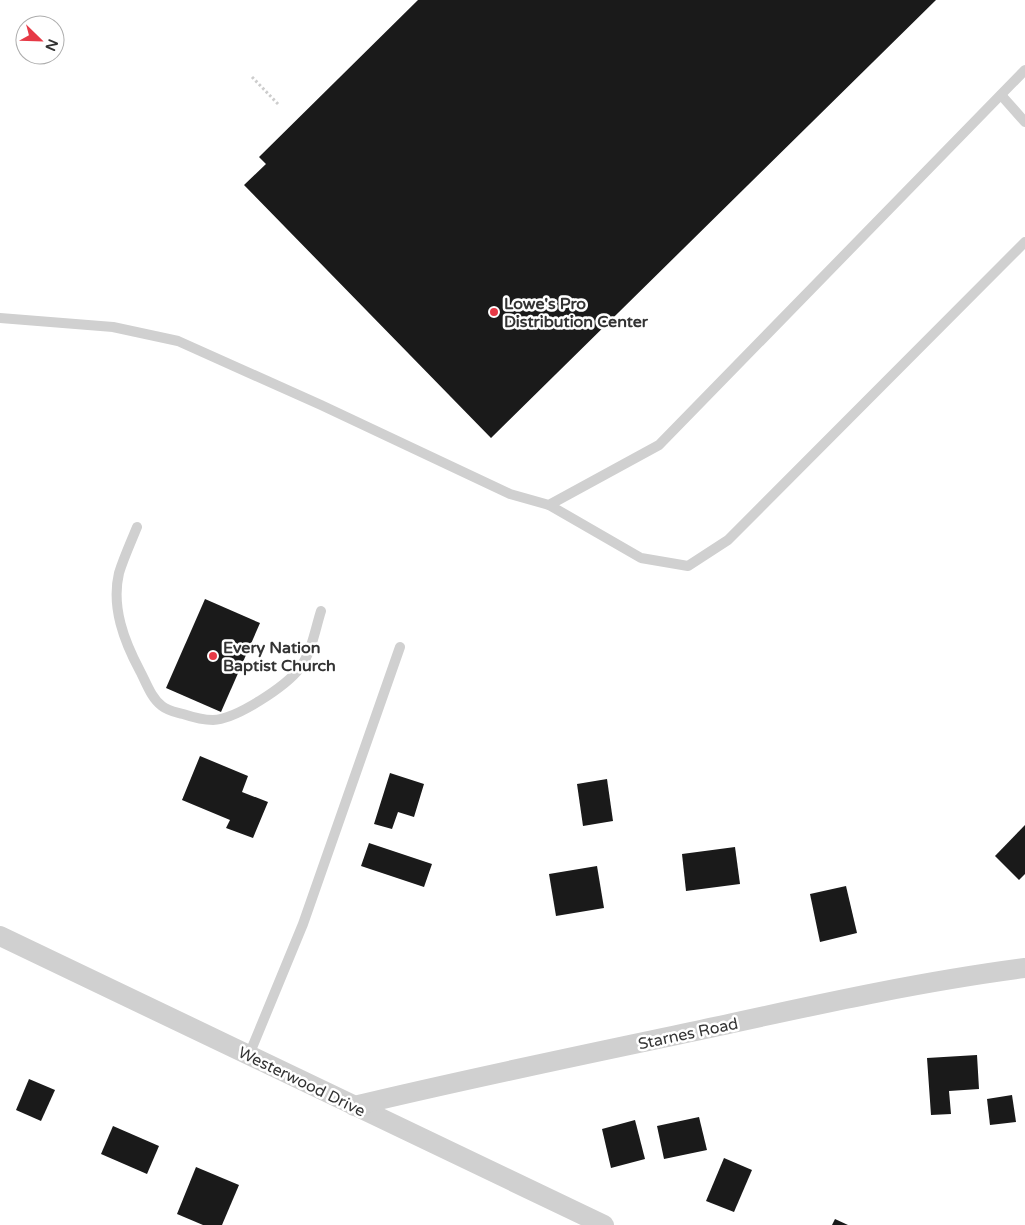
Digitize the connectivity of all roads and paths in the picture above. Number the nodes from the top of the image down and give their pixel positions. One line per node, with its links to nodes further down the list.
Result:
1 (1025, 70): 3 (lane)
2 (252, 76): 4 (path)
3 (1001, 95): 5 (lane); 8 (lane)
4 (280, 105)
5 (1025, 122)
6 (1025, 242): 8 (lane)
7 (0, 318): 8 (lane)
8 (549, 505)
9 (137, 526): 10 (lane)
10 (321, 611)
11 (400, 647): 14 (lane)
12 (0, 936): 14 (street, Westerwood Drive)
13 (1025, 968): 15 (street, Starnes Road)
14 (250, 1055): 15 (street, Westerwood Drive)
15 (354, 1106): 16 (street, Westerwood Drive)
16 (604, 1225)

